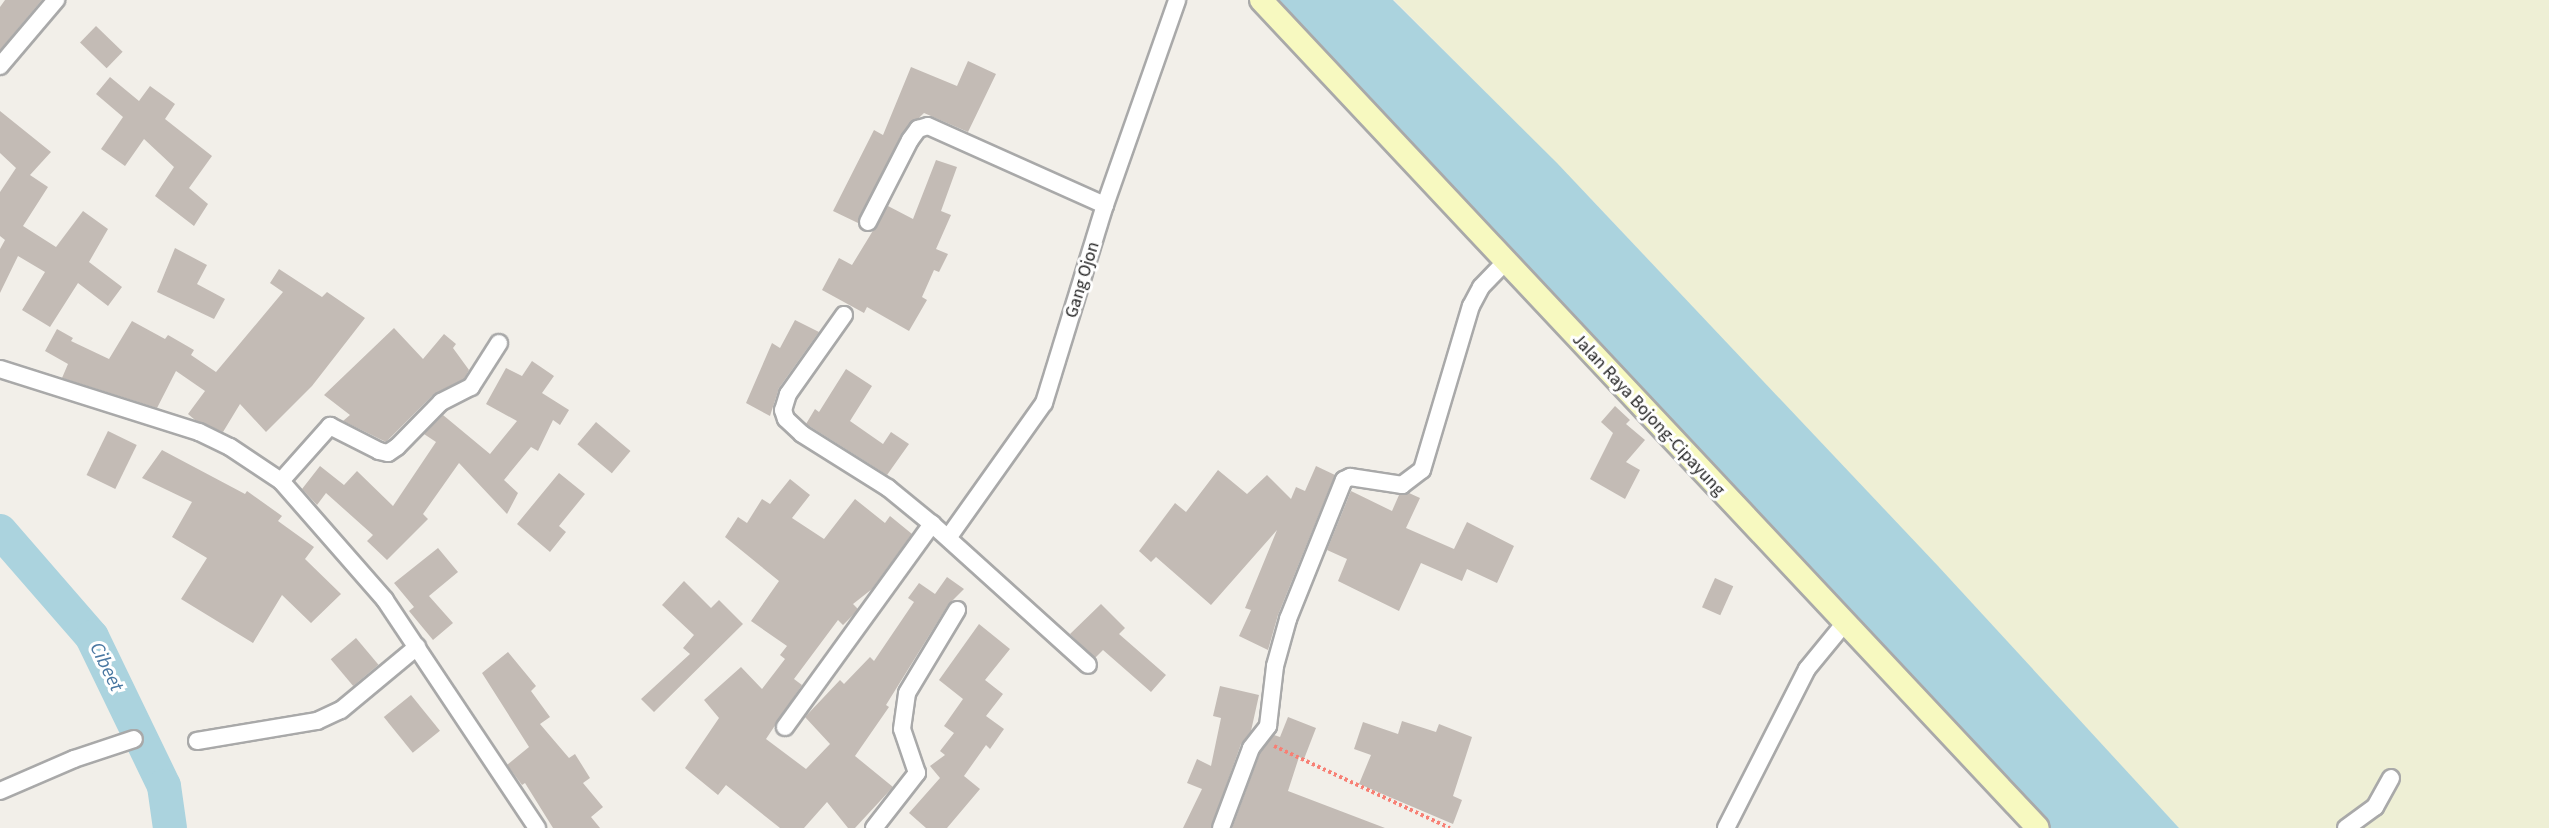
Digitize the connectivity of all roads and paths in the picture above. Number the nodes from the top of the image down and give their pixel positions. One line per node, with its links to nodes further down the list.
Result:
1 (56, 0): 4 (street)
2 (1177, 0): 5 (street, Gang Ojon)
3 (1261, 0): 7 (street, Jalan Raya Bojong-Cipayung)
4 (2, 61)
5 (1106, 205): 6 (street); 13 (street, Gang Ojon)
6 (868, 222)
7 (1505, 262): 15 (street, Jalan Raya Bojong-Cipayung); 20 (street)
8 (844, 315): 12 (street)
9 (499, 343): 11 (street)
10 (0, 369): 11 (street)
11 (281, 481): 16 (street)
12 (932, 524): 13 (street); 18 (street)
13 (948, 538): 17 (street)
14 (957, 609): 25 (street)
15 (1844, 624): 28 (street); 29 (street, Jalan Raya Bojong-Cipayung)
16 (417, 647): 21 (street); 24 (street)
17 (1088, 665)
18 (785, 727)
19 (134, 739): 23 (street)
20 (1260, 740): 26 (street); 27 (path)
21 (197, 741)
22 (2391, 778): 30 (street)
23 (0, 791)
24 (537, 828)
25 (874, 828)
26 (1221, 828)
27 (1450, 828)
28 (1726, 828)
29 (2038, 828)
30 (2346, 828)

